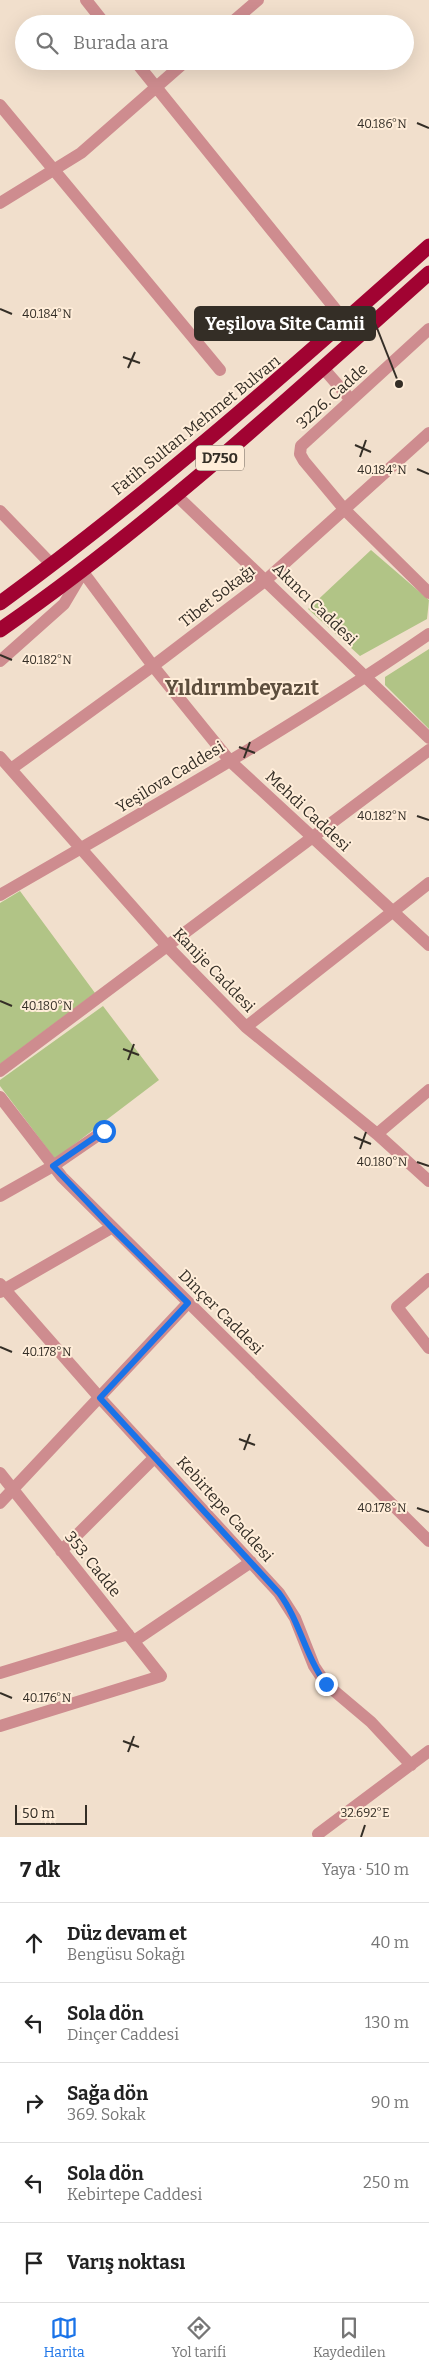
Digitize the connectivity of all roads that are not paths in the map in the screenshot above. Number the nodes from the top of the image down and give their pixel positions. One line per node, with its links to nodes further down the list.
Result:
1 (86, 0): 3 (street)
2 (258, 0): 4 (street)
3 (98, 15)
4 (240, 15)
5 (143, 70): 7 (street)
6 (175, 70): 7 (street)
7 (156, 86): 9 (street); 13 (street)
8 (0, 104): 9 (street)
9 (53, 171): 10 (street); 16 (street)
10 (0, 203)
11 (429, 246): 13 (highway, Fatih Sultan Mehmet Bulvarı / D750)
12 (429, 273): 15 (highway, D750)
13 (345, 321): 22 (highway, Fatih Sultan Mehmet Bulvarı / D750)
14 (429, 329): 17 (street, 3226. Cadde)
15 (323, 368): 17 (street); 19 (highway, D750)
16 (220, 370)
17 (351, 400): 20 (street, 3226. Cadde)
18 (429, 432): 20 (street, Tibet Sokağı)
19 (176, 495): 23 (highway, D750); 24 (street, Akıncı Caddesi)
20 (345, 510): 24 (street, Tibet Sokağı); 25 (street)
21 (0, 511): 22 (street)
22 (52, 565): 26 (highway, Fatih Sultan Mehmet Bulvarı / D750)
23 (83, 572): 27 (highway, D750); 29 (street); 30 (street, Mehdi Caddesi)
24 (266, 580): 30 (street, Tibet Sokağı); 31 (street, Akıncı Caddesi)
25 (429, 592)
26 (0, 603)
27 (0, 630)
28 (429, 634): 31 (street, Yeşilova Caddesi)
29 (0, 661)
30 (154, 666): 35 (street, Mehdi Caddesi); 36 (street, Tibet Sokağı)
31 (368, 677): 32 (street, Akıncı Caddesi); 35 (street, Yeşilova Caddesi)
32 (429, 738)
33 (429, 750): 37 (street)
34 (0, 757): 36 (street, Kanije Caddesi)
35 (230, 761): 37 (street, Mehdi Caddesi); 38 (street, Yeşilova Caddesi)
36 (11, 769): 38 (street, Kanije Caddesi)
37 (312, 837): 41 (street, Mehdi Caddesi); 43 (street)
38 (81, 848): 40 (street, Yeşilova Caddesi); 43 (street, Kanije Caddesi)
39 (429, 883): 41 (street)
40 (0, 895)
41 (391, 911): 42 (street, Mehdi Caddesi); 44 (street)
42 (429, 945)
43 (167, 946): 44 (street, Kanije Caddesi); 45 (street)
44 (246, 1028): 49 (street, Kanije Caddesi)
45 (0, 1070)
46 (429, 1090): 49 (street)
47 (1, 1100): 50 (street, Dinçer Caddesi)
48 (104, 1131): 50 (street)
49 (376, 1134): 51 (street, Kanije Caddesi)
50 (53, 1166): 52 (street); 53 (street, Dinçer Caddesi)
51 (429, 1181)
52 (0, 1196)
53 (112, 1228): 55 (street); 56 (street, Dinçer Caddesi)
54 (429, 1279): 57 (street)
55 (2, 1288): 58 (street, Kebirtepe Caddesi)
56 (188, 1303): 58 (street); 63 (street, Dinçer Caddesi)
57 (429, 1348)
58 (100, 1398): 59 (street, Kebirtepe Caddesi); 61 (street)
59 (156, 1457): 64 (street); 65 (street, Kebirtepe Caddesi)
60 (0, 1473): 61 (street, 353. Cadde)
61 (14, 1490): 62 (street); 64 (street, 353. Cadde)
62 (0, 1503)
63 (429, 1541)
64 (61, 1551): 66 (street, 353. Cadde)
65 (252, 1562): 66 (street); 70 (street, Kebirtepe Caddesi)
66 (131, 1637): 67 (street); 68 (street, 353. Cadde)
67 (0, 1673)
68 (0, 1726)
69 (429, 1752): 70 (street)
70 (411, 1765): 71 (street)
71 (318, 1834)

